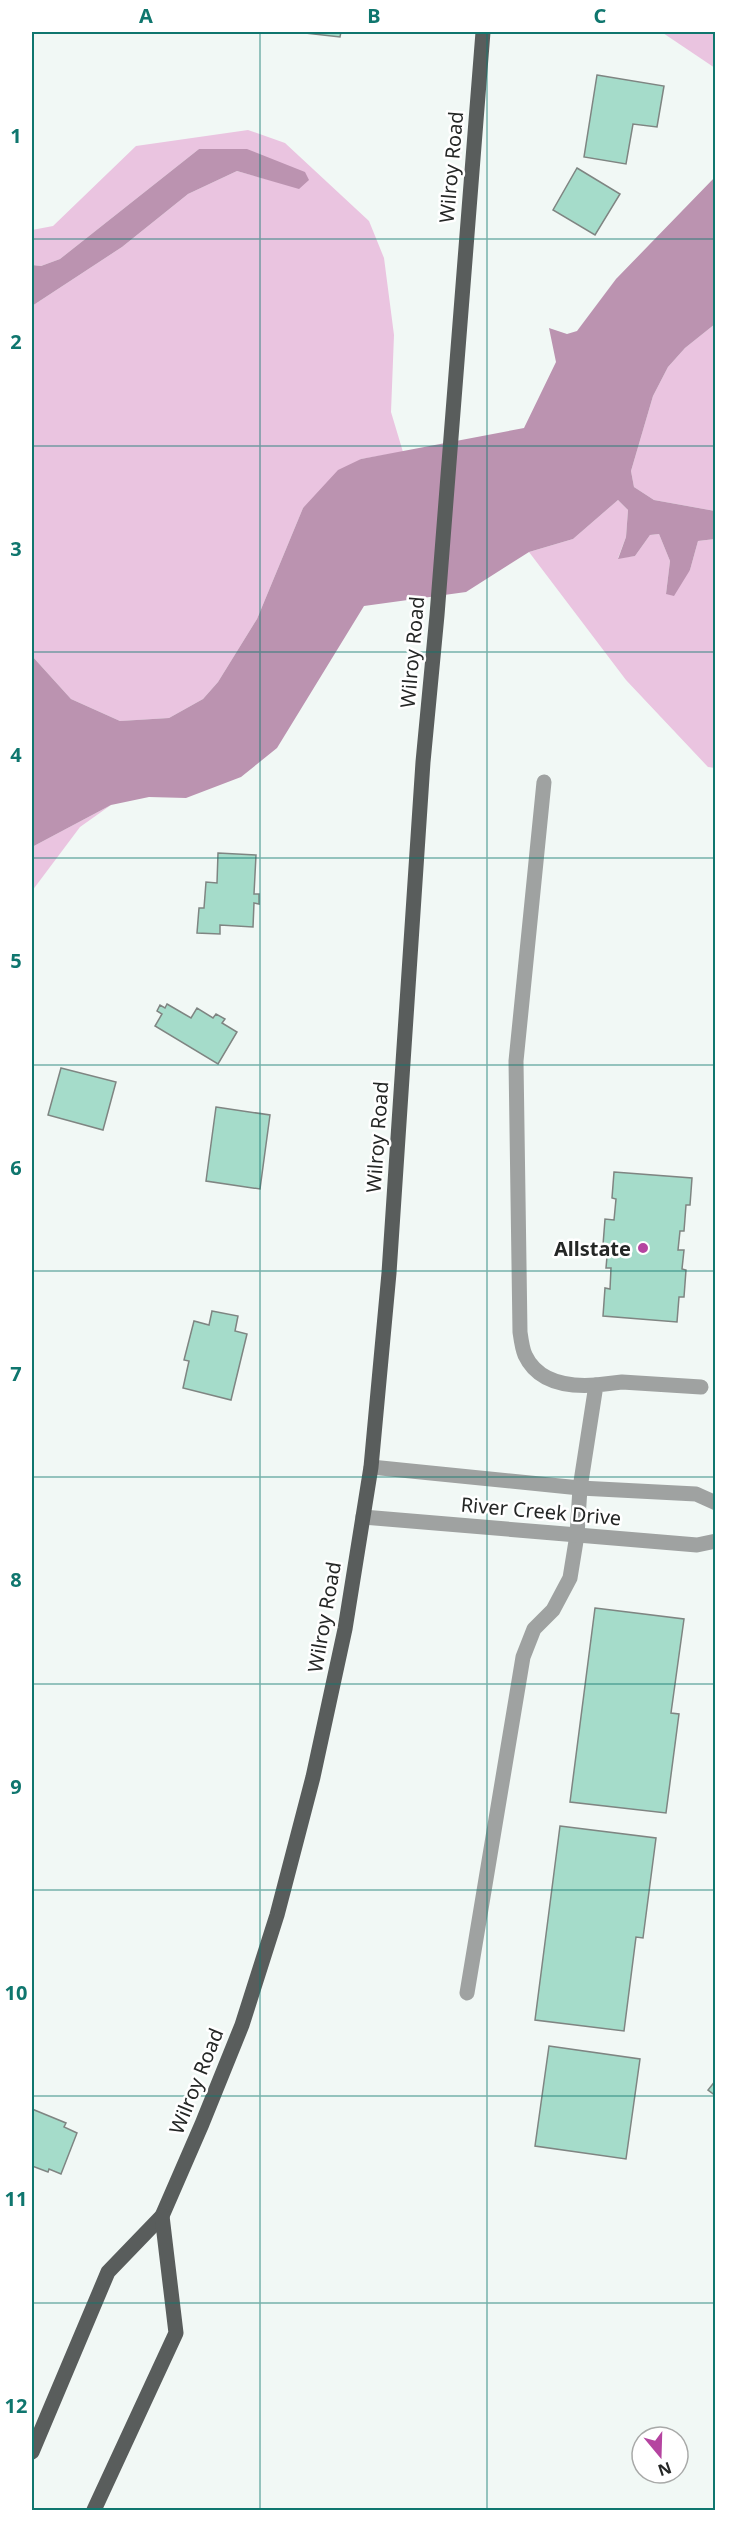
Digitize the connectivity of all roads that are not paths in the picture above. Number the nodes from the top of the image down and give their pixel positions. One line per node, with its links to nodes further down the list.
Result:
1 (483, 32): 5 (main road, Wilroy Road)
2 (544, 782): 3 (street)
3 (596, 1385): 4 (street); 6 (street)
4 (701, 1387)
5 (371, 1467): 6 (street, River Creek Drive); 8 (main road, Wilroy Road)
6 (580, 1488): 7 (street, River Creek Drive); 9 (street)
7 (716, 1503)
8 (363, 1517): 9 (street, River Creek Drive); 12 (main road, Wilroy Road)
9 (577, 1535): 10 (street, River Creek Drive); 11 (street)
10 (716, 1541)
11 (467, 1994)
12 (162, 2216): 13 (main road, Wilroy Road); 14 (main road)
13 (32, 2452)
14 (94, 2511)

